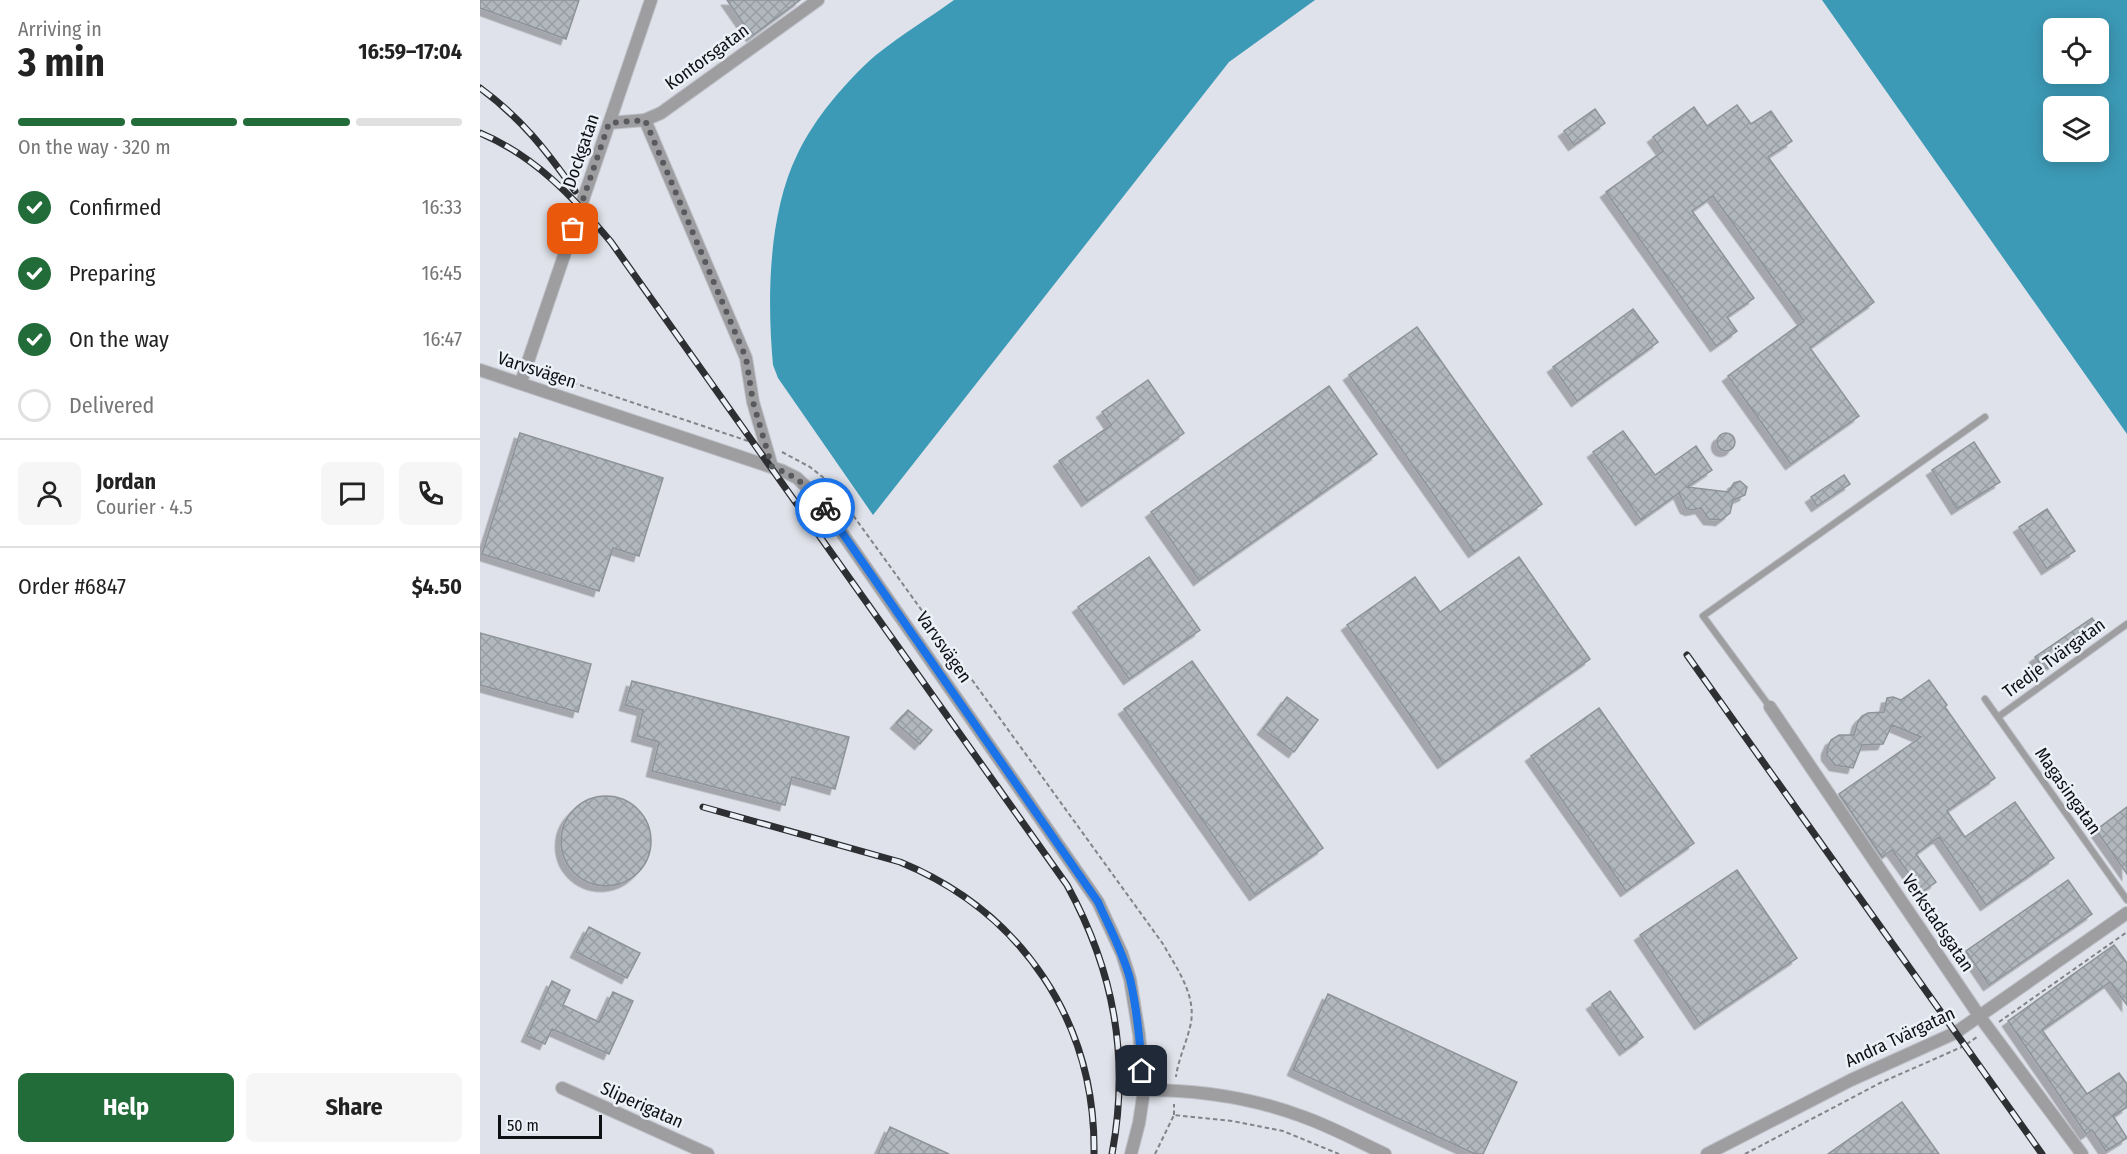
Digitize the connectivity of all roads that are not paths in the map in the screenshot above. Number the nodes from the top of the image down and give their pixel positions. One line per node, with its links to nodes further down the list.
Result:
1 (651, 0): 4 (street, Dockgatan)
2 (818, 0): 3 (street, Kontorsgatan)
3 (645, 120): 4 (street, Kontorsgatan); 8 (street)
4 (609, 123): 6 (street, Dockgatan)
5 (480, 370): 6 (street, Varvsvägen)
6 (521, 382): 8 (street, Varvsvägen)
7 (1985, 417): 11 (lane)
8 (772, 467): 17 (street, Varvsvägen)
9 (2127, 624): 12 (lane, Tredje Tvärgatan)
10 (1985, 699): 12 (lane, Magasingatan)
11 (1770, 708): 15 (street, Verkstadsgatan)
12 (1998, 717): 13 (lane, Magasingatan)
13 (2127, 900)
14 (2127, 913): 15 (street, Andra Tvärgatan)
15 (1980, 1017): 21 (street, Andra Tvärgatan); 22 (street, Verkstadsgatan)
16 (561, 1088): 18 (street, Sliperigatan)
17 (1144, 1090): 19 (street, Varvsvägen); 20 (street)
18 (708, 1154)
19 (1131, 1154)
20 (1385, 1154)
21 (1707, 1154)
22 (2082, 1154)

